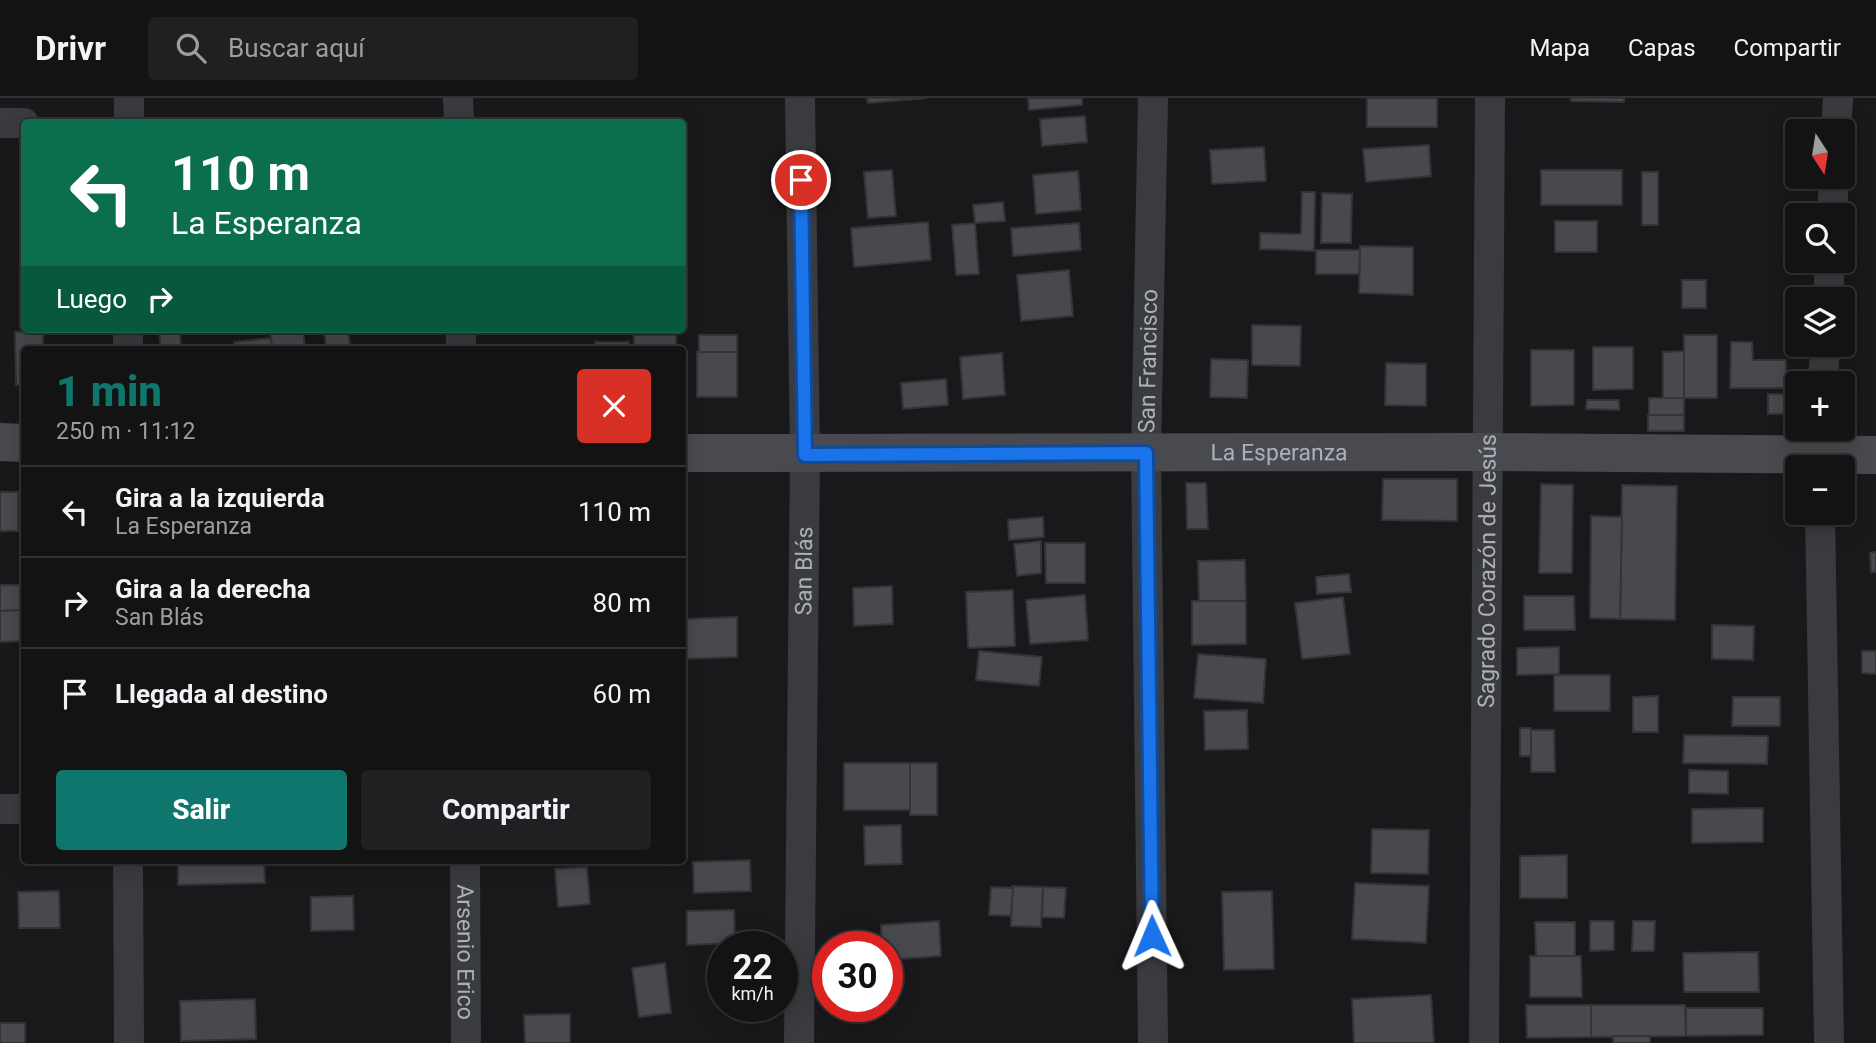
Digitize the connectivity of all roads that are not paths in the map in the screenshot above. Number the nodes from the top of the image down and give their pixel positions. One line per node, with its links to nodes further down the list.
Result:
1 (129, 98): 7 (street)
2 (458, 98): 8 (street)
3 (800, 98): 18 (street, San Blás)
4 (1153, 98): 17 (street, San Francisco)
5 (1490, 98): 15 (street, Sagrado Corazón de Jesús)
6 (1838, 98): 9 (street)
7 (129, 119)
8 (459, 119)
9 (1837, 119)
10 (0, 123): 11 (street)
11 (21, 123)
12 (0, 442): 13 (street)
13 (21, 443)
14 (1820, 451): 15 (street, La Esperanza); 19 (street, La Esperanza)
15 (1487, 452): 17 (street, La Esperanza); 29 (street, Sagrado Corazón de Jesús)
16 (686, 453): 18 (street, La Esperanza)
17 (1146, 453): 18 (street, La Esperanza); 28 (street, San Francisco)
18 (805, 455): 27 (street, San Blás)
19 (1876, 455)
20 (1820, 525): 30 (street)
21 (0, 809): 22 (street)
22 (21, 809)
23 (128, 864): 25 (street)
24 (465, 864): 26 (street, Arsenio Erico)
25 (130, 1043)
26 (466, 1043)
27 (799, 1043)
28 (1153, 1043)
29 (1484, 1043)
30 (1829, 1043)

